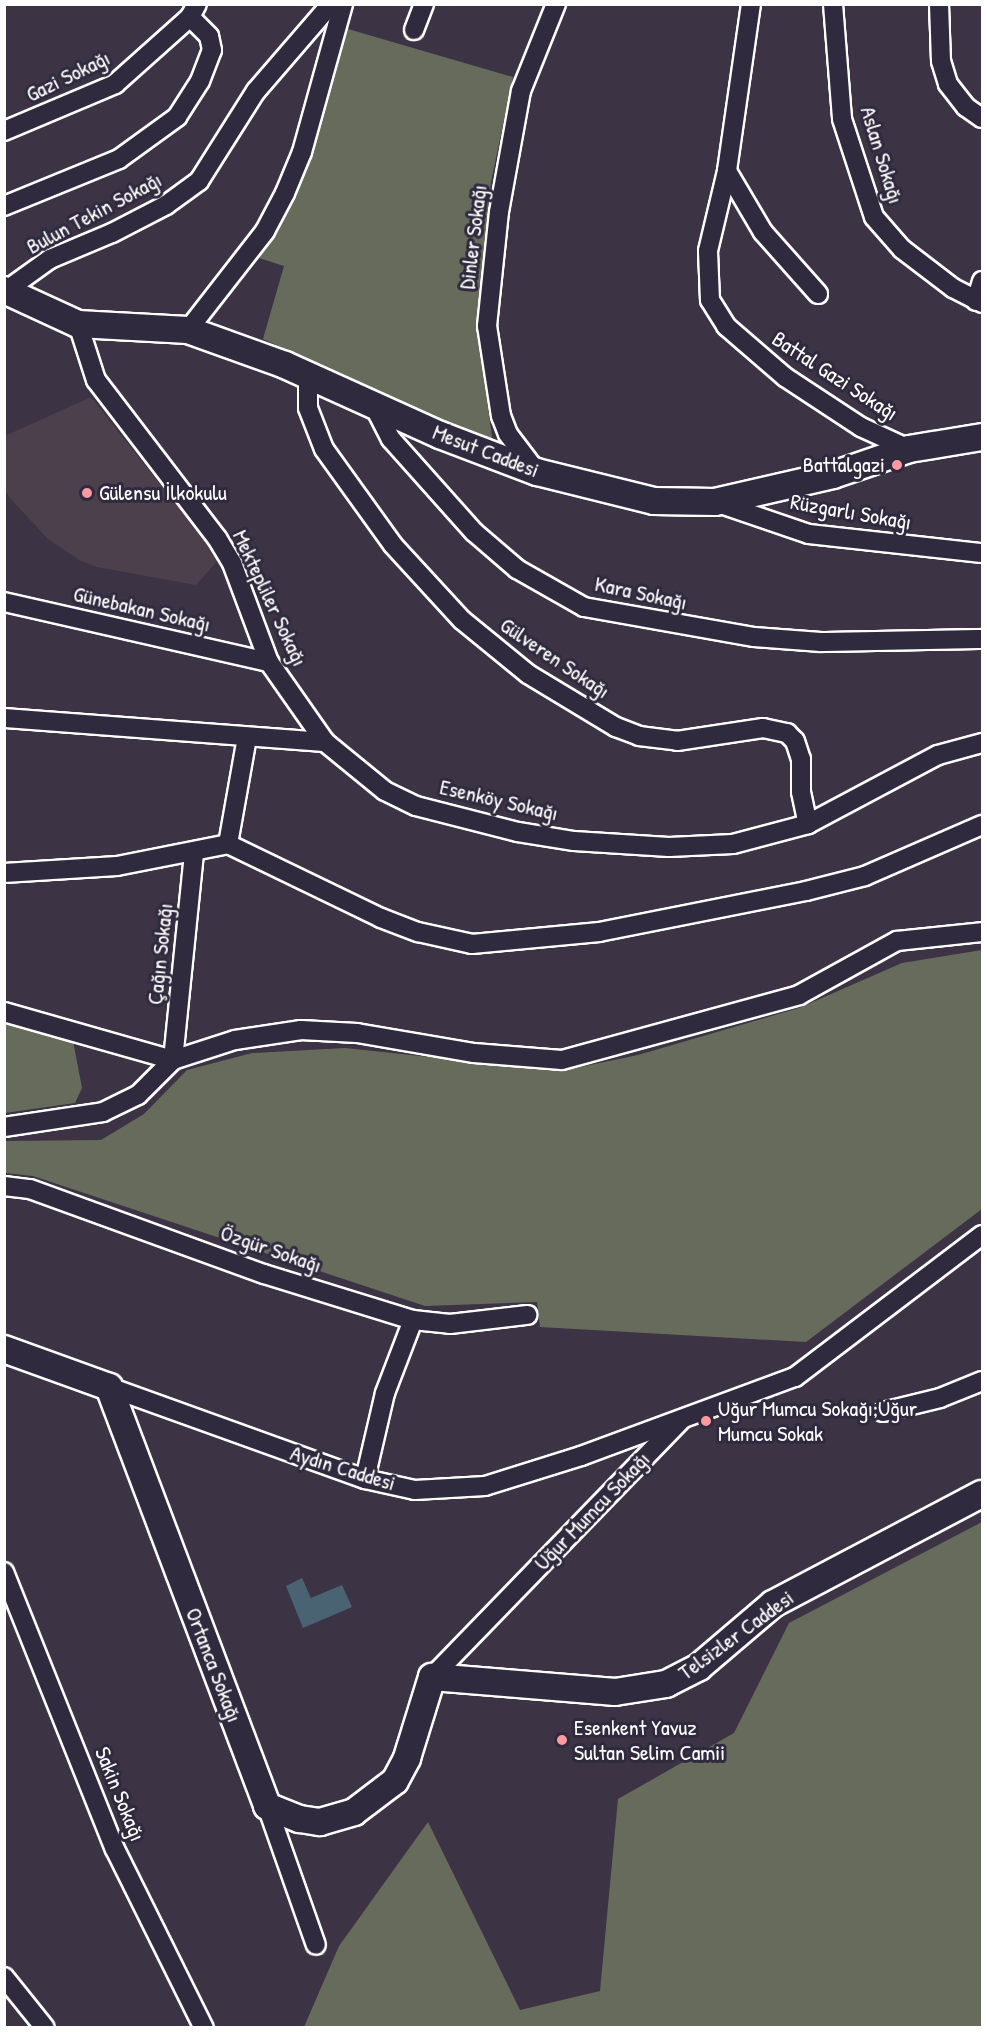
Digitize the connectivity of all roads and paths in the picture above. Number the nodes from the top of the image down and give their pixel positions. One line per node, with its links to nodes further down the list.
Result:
1 (331, 4): 15 (street, Bulun Tekin Sokağı)
2 (343, 4): 19 (street)
3 (424, 4): 9 (street)
4 (556, 4): 24 (street, Dinler Sokağı)
5 (751, 4): 12 (street, Battal Gazi Sokağı)
6 (833, 4): 17 (street, Aslan Sokağı)
7 (939, 4): 10 (street)
8 (193, 11): 11 (street, Gazi Sokağı); 13 (street)
9 (414, 30)
10 (982, 118)
11 (4, 131)
12 (727, 171): 16 (street); 23 (street, Battal Gazi Sokağı)
13 (4, 206)
14 (982, 281): 17 (street)
15 (6, 291): 18 (street, Mesut Caddesi)
16 (818, 294)
17 (979, 302)
18 (78, 324): 19 (street, Mesut Caddesi); 29 (street, Mektepliler Sokağı)
19 (188, 330): 20 (street, Mesut Caddesi)
20 (308, 374): 21 (street, Mesut Caddesi); 34 (street, Gülveren Sokağı)
21 (374, 406): 24 (street, Mesut Caddesi); 28 (street, Kara Sokağı)
22 (982, 437): 23 (street, Mesut Caddesi)
23 (909, 449): 25 (street, Mesut Caddesi)
24 (537, 472): 25 (street, Mesut Caddesi)
25 (715, 502): 26 (street, Rüzgarlı Sokağı)
26 (982, 553)
27 (4, 602): 29 (street, Günebakan Sokağı)
28 (982, 639)
29 (268, 662): 32 (street, Mektepliler Sokağı)
30 (4, 718): 31 (street)
31 (247, 736): 32 (street); 36 (street)
32 (325, 742): 34 (street, Esenköy Sokağı)
33 (982, 743): 34 (street, Esenköy Sokağı)
34 (808, 824)
35 (982, 825): 36 (street)
36 (228, 844): 37 (street)
37 (194, 852): 38 (street); 41 (street, Çağın Sokağı)
38 (4, 873)
39 (982, 932): 41 (street)
40 (4, 1012): 41 (street)
41 (173, 1060): 42 (street)
42 (4, 1127)
43 (4, 1186): 46 (street, Özgür Sokağı)
44 (982, 1236): 51 (street, Uğur Mumcu Sokağı)
45 (527, 1315): 46 (street, Özgür Sokağı)
46 (413, 1320): 52 (street)
47 (4, 1349): 49 (street, Aydın Caddesi)
48 (982, 1381): 50 (street)
49 (109, 1387): 52 (street, Aydın Caddesi); 56 (street, Ortanca Sokağı)
50 (883, 1412)
51 (686, 1415): 52 (street, Aydın Caddesi); 55 (street, Uğur Mumcu Sokağı)
52 (365, 1479)
53 (982, 1494): 55 (street, Telsizler Caddesi)
54 (4, 1572): 60 (street, Sakin Sokağı)
55 (432, 1677): 56 (street, Uğur Mumcu Sokağı)
56 (267, 1806): 57 (street, Ortanca Sokağı)
57 (316, 1945)
58 (4, 1977): 59 (street)
59 (45, 2028)
60 (204, 2028)

